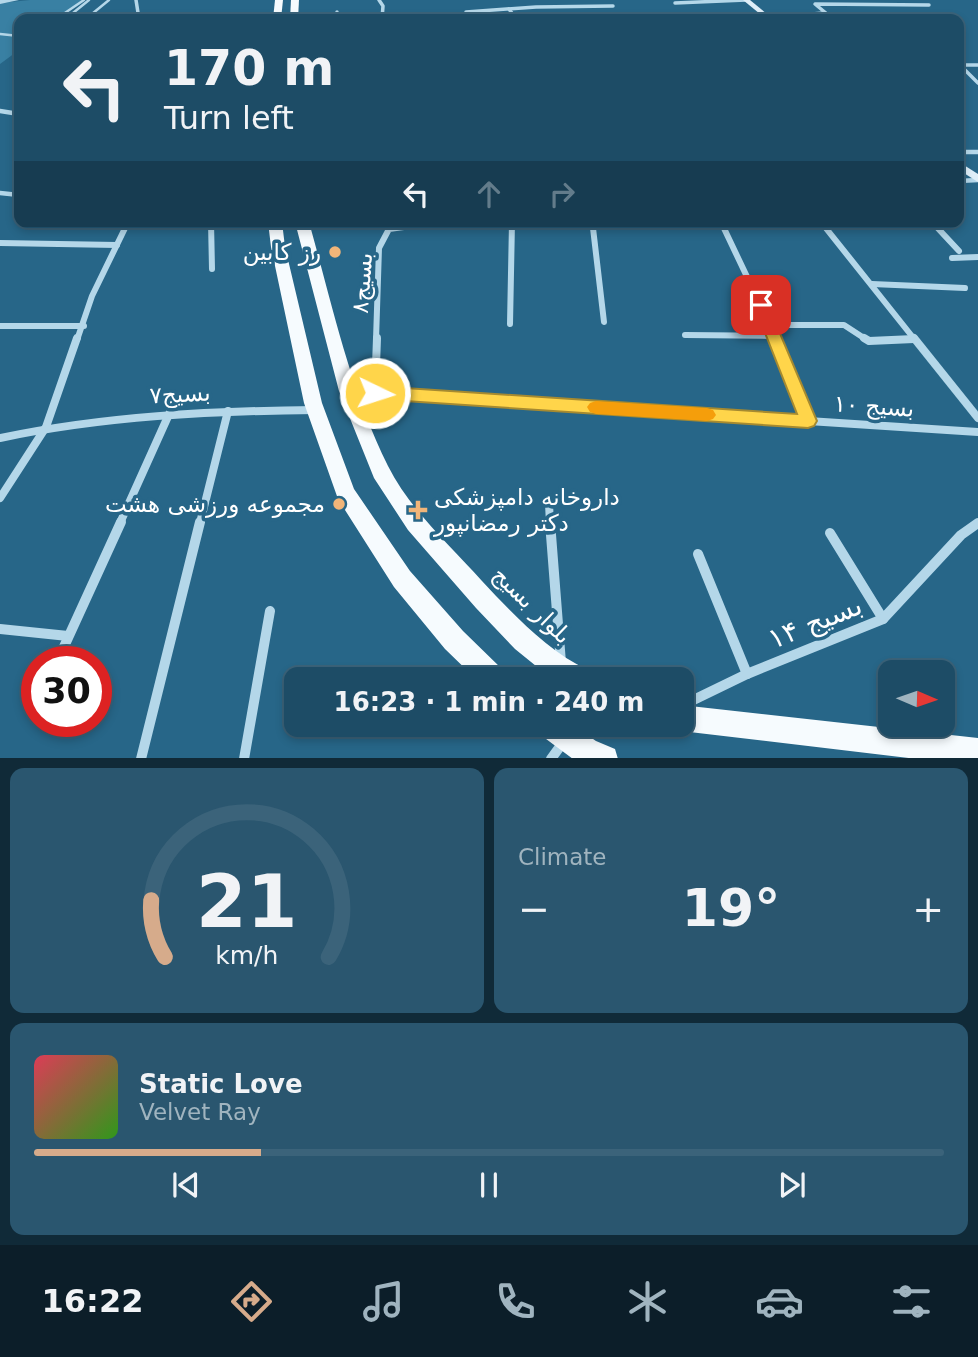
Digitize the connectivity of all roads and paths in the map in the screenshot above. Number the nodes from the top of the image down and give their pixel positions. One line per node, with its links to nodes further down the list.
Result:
1 (16, 0): 8 (street)
2 (86, 0): 16 (lane); 17 (lane)
3 (109, 0): 18 (lane)
4 (515, 0): 13 (street)
5 (553, 0): 11 (street)
6 (612, 0): 12 (street)
7 (746, 0): 9 (street); 22 (main road)
8 (0, 2)
9 (675, 3)
10 (929, 5): 15 (street)
11 (555, 6): 12 (street); 13 (street)
12 (613, 6): 21 (street)
13 (519, 8): 14 (street)
14 (509, 9): 19 (street); 20 (street)
15 (823, 13): 23 (street)
16 (64, 14)
17 (71, 14)
18 (91, 14)
19 (468, 14)
20 (512, 14)
21 (617, 14)
22 (764, 14)
23 (814, 14)
24 (964, 69): 25 (street)
25 (978, 83)
26 (964, 168): 27 (main road)
27 (978, 179)
28 (125, 228): 39 (street)
29 (211, 228): 43 (street)
30 (276, 228): 56 (main road)
31 (304, 228): 54 (main road, بلوار بسیج)
32 (396, 228): 55 (street, بسیج۸)
33 (512, 228): 47 (street)
34 (593, 228): 46 (street)
35 (724, 228): 50 (street)
36 (826, 228): 44 (street)
37 (938, 228): 40 (street)
38 (0, 243): 39 (street)
39 (117, 245): 49 (street)
40 (960, 251)
41 (978, 257): 42 (street)
42 (952, 258)
43 (212, 269)
44 (872, 284): 45 (street); 53 (street)
45 (965, 288)
46 (604, 322)
47 (510, 324)
48 (0, 326): 49 (street)
49 (83, 326): 61 (street)
50 (771, 326): 52 (street); 53 (street)
51 (685, 335): 52 (street)
52 (776, 336): 60 (street)
53 (914, 339): 59 (street)
54 (348, 391): 55 (street, بسیج ۱۰); 75 (main road, بلوار بسیج)
55 (375, 393): 60 (street, بسیج ۱۰)
56 (316, 410): 57 (street, بسیج۷); 74 (main road)
57 (228, 411): 58 (street, بسیج۷); 82 (street)
58 (170, 412): 61 (street, بسیج۷); 72 (street)
59 (978, 418)
60 (808, 421): 62 (street, بسیج ۱۰)
61 (46, 427): 63 (street, بسیج۷); 64 (street)
62 (978, 432)
63 (0, 438)
64 (0, 498)
65 (549, 504): 76 (street)
66 (978, 523): 70 (street, بسیج ۱۴)
67 (830, 533): 70 (street)
68 (698, 554): 77 (street)
69 (270, 611): 83 (street)
70 (883, 619): 77 (street, بسیج ۱۴)
71 (0, 629): 72 (street)
72 (68, 636): 73 (street)
73 (64, 646)
74 (482, 667)
75 (559, 667)
76 (569, 667)
77 (747, 674): 78 (street, بسیج ۱۴)
78 (694, 700)
79 (694, 719): 81 (main road)
80 (555, 740): 84 (main road)
81 (978, 752)
82 (141, 758)
83 (244, 758)
84 (605, 758)

